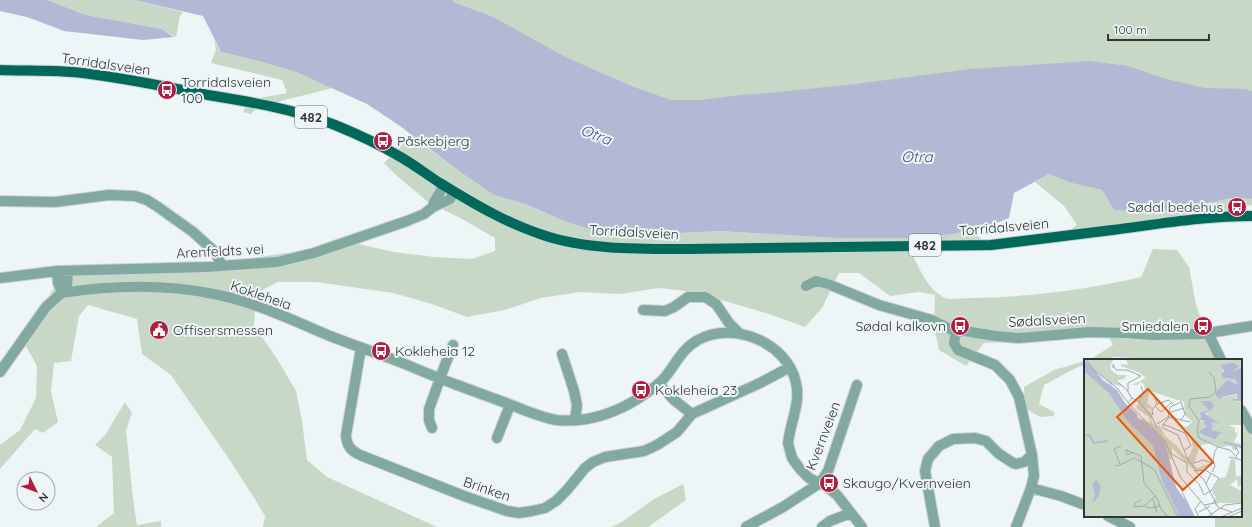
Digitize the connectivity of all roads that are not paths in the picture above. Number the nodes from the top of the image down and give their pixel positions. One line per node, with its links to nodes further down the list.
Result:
1 (0, 70): 2 (main road, Torridalsveien / 482)
2 (444, 185): 3 (main road, Torridalsveien / 482); 5 (street)
3 (454, 192): 5 (street, Arenfeldts vei); 6 (main road, Torridalsveien / 482)
4 (0, 201): 7 (street)
5 (433, 207): 7 (street, Arenfeldts vei)
6 (1252, 216)
7 (222, 266): 8 (street, Arenfeldts vei)
8 (68, 271): 9 (street, Arenfeldts vei); 12 (street)
9 (58, 272): 10 (street, Arenfeldts vei); 12 (street)
10 (0, 278)
11 (806, 286): 15 (street, Sødalsveien)
12 (62, 293): 19 (street, Kokleheia); 23 (street)
13 (643, 310): 16 (street, Kokleheia)
14 (1252, 326): 17 (street, Sødalsveien)
15 (956, 332): 17 (street, Sødalsveien); 34 (street)
16 (739, 333): 22 (street, Kokleheia); 25 (street, Kokleheia)
17 (1208, 333): 21 (street)
18 (453, 345): 24 (street)
19 (361, 348): 24 (street, Kokleheia); 29 (street, Brinken)
20 (562, 354): 30 (street)
21 (1221, 359)
22 (790, 366): 29 (street, Brinken); 35 (street, Kokleheia)
23 (0, 372)
24 (440, 379): 27 (street, Kokleheia); 31 (street)
25 (659, 384): 29 (street); 30 (street, Kokleheia)
26 (857, 385): 35 (street, Kvernveien)
27 (510, 405): 30 (street, Kokleheia); 33 (street)
28 (1242, 412): 32 (street)
29 (692, 414)
30 (575, 420)
31 (432, 428)
32 (1252, 429)
33 (497, 438)
34 (1032, 455): 36 (street); 43 (street)
35 (820, 483): 38 (street, Kvernveien); 40 (street)
36 (1031, 488): 37 (street); 44 (street)
37 (1084, 505)
38 (851, 513): 41 (street); 42 (street, Kvernveien)
39 (1110, 517): 45 (street)
40 (746, 527)
41 (822, 527)
42 (862, 527)
43 (936, 527)
44 (1016, 527)
45 (1130, 527)

